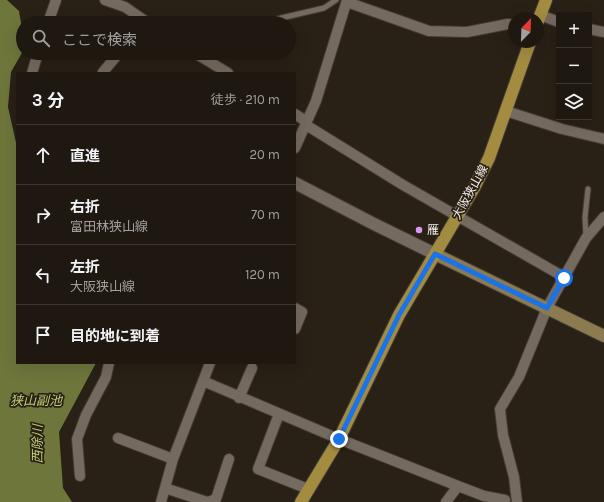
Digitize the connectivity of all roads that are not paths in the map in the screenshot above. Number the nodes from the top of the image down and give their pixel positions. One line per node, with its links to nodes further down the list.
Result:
1 (56, 0): 7 (street)
2 (105, 0): 8 (street)
3 (336, 0): 5 (lane); 9 (lane)
4 (546, 0): 6 (main road)
5 (347, 1): 12 (street); 24 (street)
6 (541, 12)
7 (50, 16)
8 (137, 16)
9 (290, 16)
10 (544, 19): 11 (street)
11 (556, 21)
12 (508, 24)
13 (592, 30): 14 (street)
14 (604, 32)
15 (528, 48): 22 (main road, 大阪狭山線)
16 (36, 60): 19 (street)
17 (113, 60): 20 (street)
18 (207, 60): 21 (street)
19 (32, 72)
20 (103, 72)
21 (226, 72)
22 (506, 111): 25 (street); 29 (main road, 大阪狭山線)
23 (296, 115): 24 (street)
24 (307, 123): 26 (street); 29 (street)
25 (604, 139)
26 (296, 146)
27 (296, 184): 32 (street)
28 (588, 189): 31 (lane)
29 (458, 215): 32 (main road, 大阪狭山線); 33 (street)
30 (604, 217): 31 (street)
31 (586, 238): 33 (street)
32 (435, 254): 34 (main road); 45 (main road, 大阪狭山線)
33 (564, 278): 34 (street)
34 (547, 308): 37 (main road); 57 (street)
35 (296, 309): 36 (street)
36 (297, 332)
37 (604, 336)
38 (109, 364): 48 (street)
39 (210, 364): 41 (street)
40 (252, 368): 42 (street)
41 (203, 381): 42 (street); 46 (street)
42 (240, 398): 43 (street)
43 (279, 414): 45 (street); 51 (street)
44 (118, 438): 46 (street)
45 (339, 439): 49 (street); 51 (main road, 大阪狭山線)
46 (173, 459): 50 (street)
47 (229, 460): 54 (street)
48 (80, 476)
49 (458, 486): 52 (street); 56 (street)
50 (165, 488): 53 (street); 54 (street)
51 (308, 489): 55 (main road, 大阪狭山線)
52 (505, 500)
53 (161, 502)
54 (208, 502)
55 (301, 502)
56 (446, 502)
57 (517, 502)

